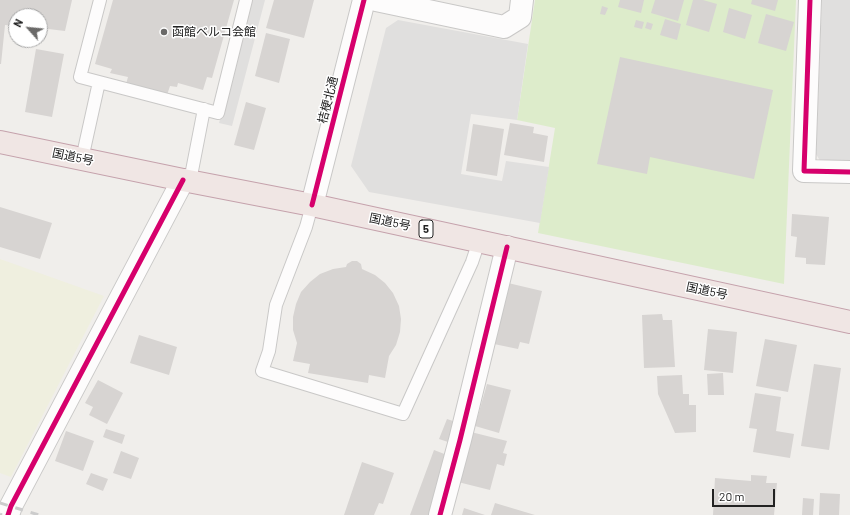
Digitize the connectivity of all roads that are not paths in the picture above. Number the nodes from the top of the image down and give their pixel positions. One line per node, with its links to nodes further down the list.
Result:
1 (100, 0): 7 (lane)
2 (246, 0): 8 (lane)
3 (364, 0): 13 (street, 桔梗北通)
4 (376, 0): 5 (street)
5 (522, 0)
6 (810, 0): 11 (street)
7 (99, 82): 8 (lane); 10 (lane)
8 (204, 109): 12 (lane)
9 (0, 142): 10 (highway, 国道5号 / 5)
10 (82, 159): 12 (highway, 国道5号 / 5)
11 (850, 172)
12 (186, 181): 13 (highway, 国道5号 / 5); 17 (street)
13 (312, 205): 14 (highway, 国道5号 / 5); 14 (lane)
14 (479, 241): 15 (highway, 国道5号 / 5)
15 (507, 247): 16 (highway, 国道5号 / 5); 18 (street)
16 (850, 322)
17 (8, 515)
18 (440, 515)

